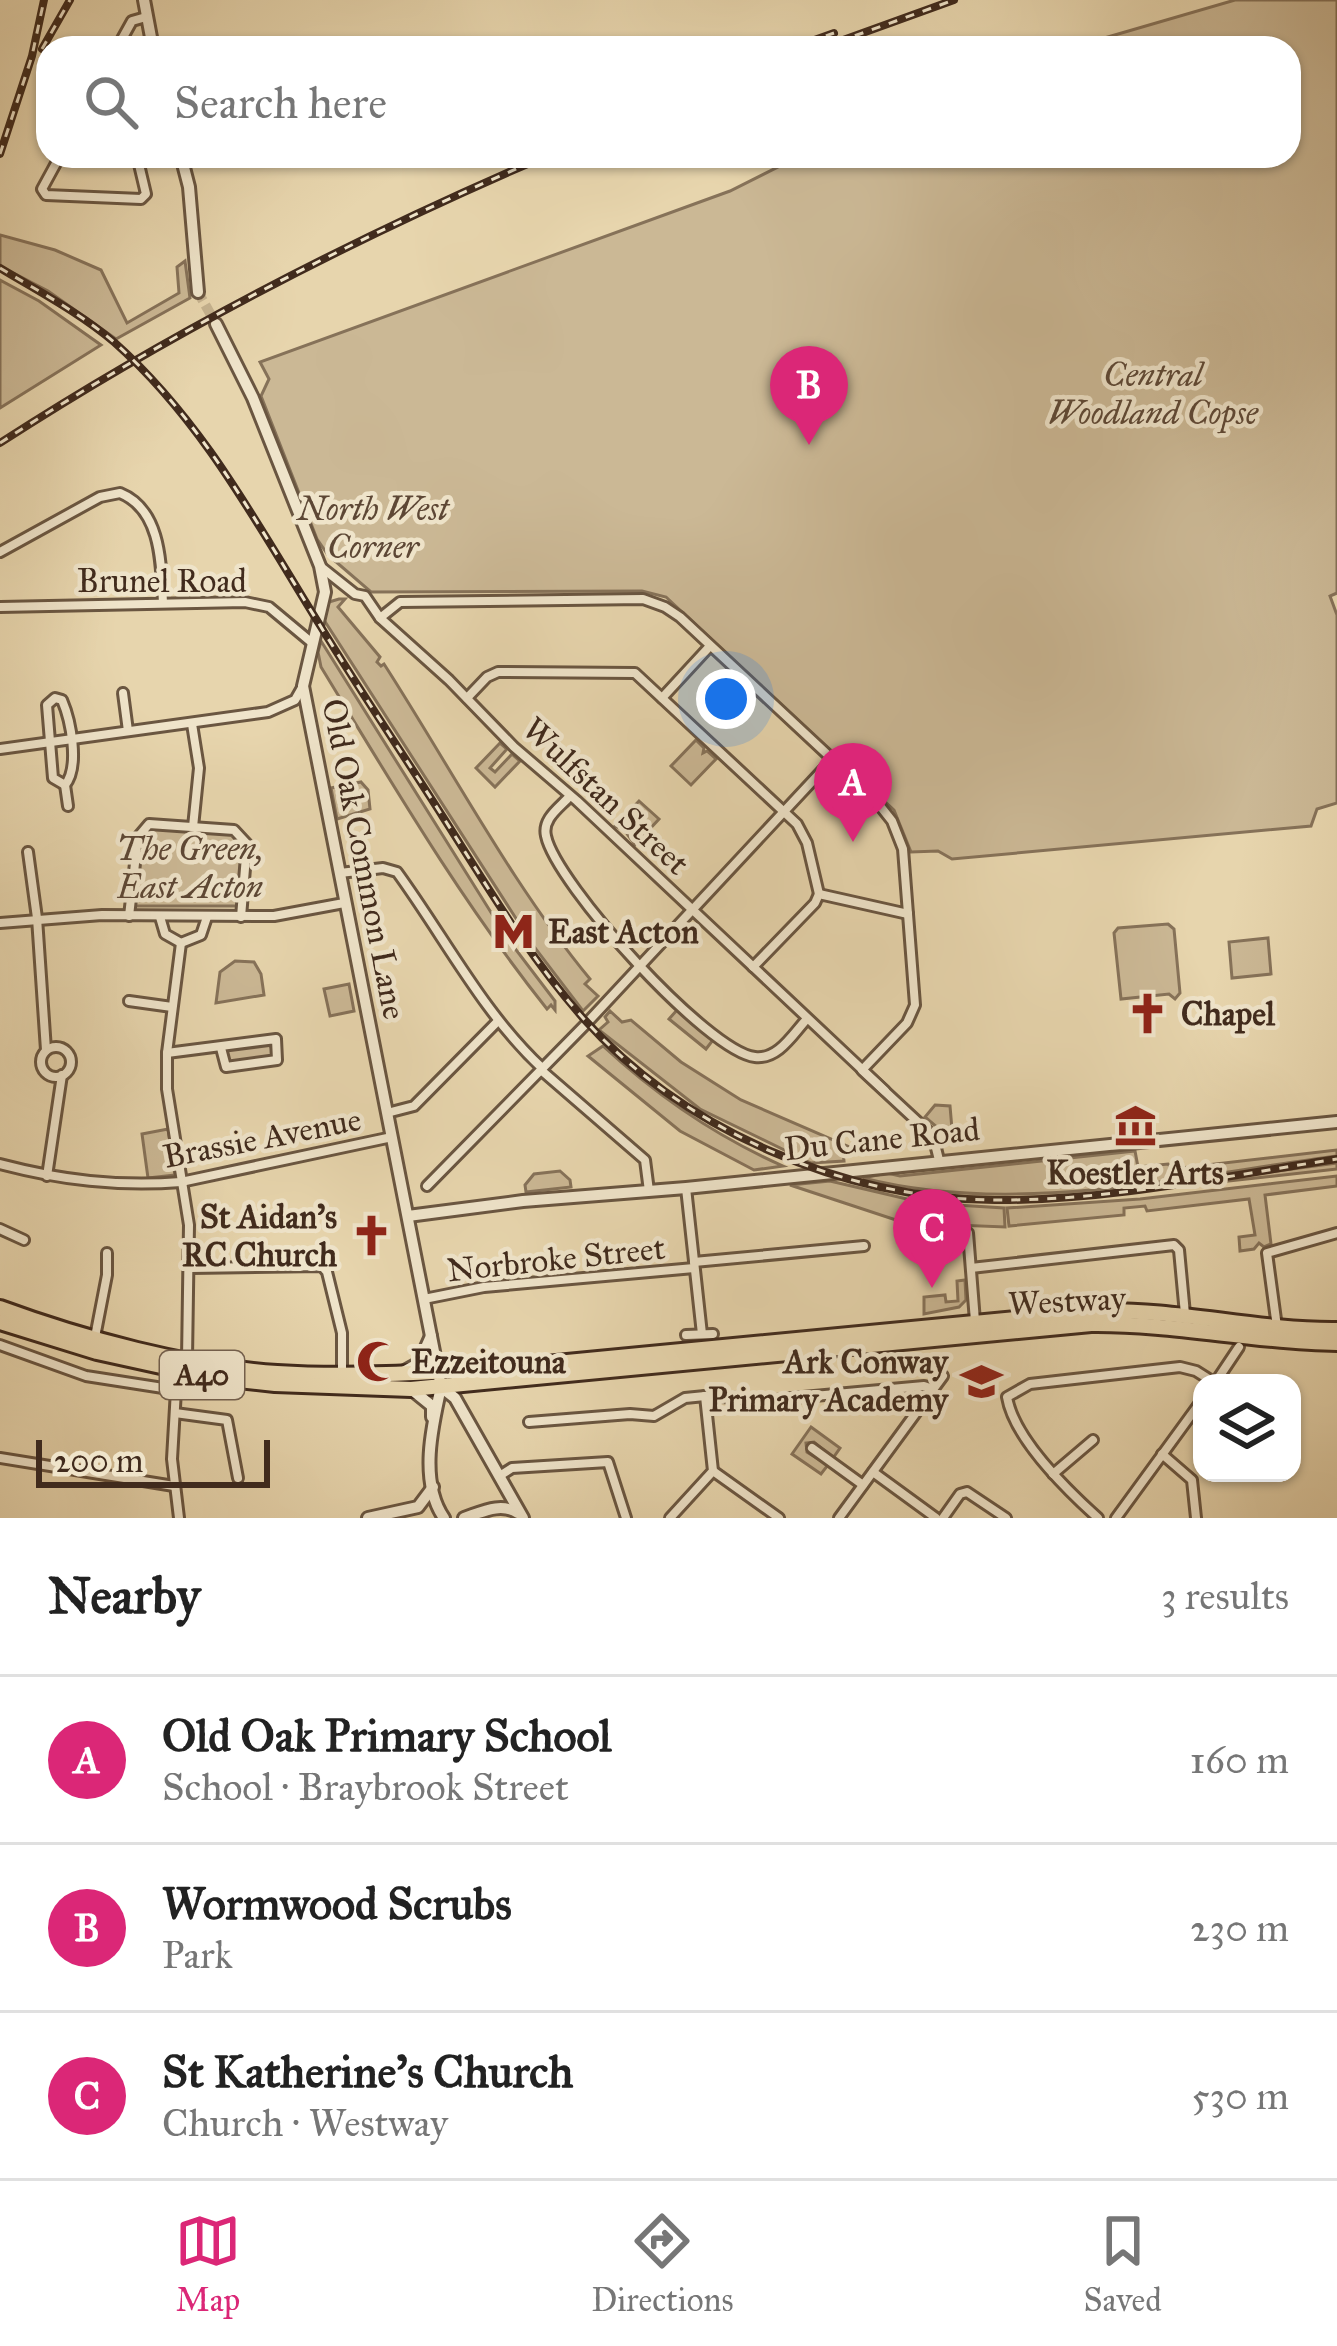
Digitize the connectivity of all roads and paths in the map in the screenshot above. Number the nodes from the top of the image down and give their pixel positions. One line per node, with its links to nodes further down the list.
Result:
1 (144, 0): 2 (street)
2 (146, 17): 3 (street); 4 (street)
3 (124, 36)
4 (150, 36)
5 (53, 168): 6 (street)
6 (140, 168)
7 (184, 168): 8 (street)
8 (199, 292)
9 (216, 324): 11 (street, Old Oak Common Lane)
10 (0, 552): 12 (street)
11 (320, 566): 14 (street, Wulfstan Street); 15 (street, Old Oak Common Lane)
12 (163, 603): 13 (street, Brunel Road); 15 (street, Brunel Road)
13 (0, 607)
14 (380, 618): 16 (street); 19 (street, Wulfstan Street)
15 (311, 642): 17 (street, Old Oak Common Lane)
16 (710, 646): 20 (street); 26 (street)
17 (303, 686): 21 (street); 33 (street, Old Oak Common Lane)
18 (123, 693): 22 (street)
19 (467, 698): 20 (street); 28 (street, Wulfstan Street)
20 (662, 698): 30 (street)
21 (192, 724): 22 (street); 31 (street)
22 (128, 731): 23 (street)
23 (69, 740): 24 (street); 24 (street); 27 (street)
24 (48, 742): 25 (street); 27 (street)
25 (0, 748)
26 (832, 760): 30 (street); 37 (street)
27 (65, 785): 29 (street)
28 (569, 797): 36 (street, Wulfstan Street); 45 (street)
29 (68, 806)
30 (783, 812): 34 (street); 36 (street)
31 (193, 827): 38 (street); 41 (street)
32 (28, 852): 42 (street)
33 (338, 874): 35 (street, Old Oak Common Lane); 50 (street)
34 (819, 893): 37 (street); 46 (street)
35 (344, 903): 41 (street); 59 (street, Old Oak Common Lane)
36 (693, 910): 45 (street); 46 (street, Wulfstan Street)
37 (908, 914): 57 (street)
38 (129, 916): 39 (street); 42 (street)
39 (160, 916): 40 (street); 44 (street)
40 (207, 917): 41 (street); 44 (street)
41 (241, 917)
42 (37, 918): 43 (street); 54 (street)
43 (0, 922)
44 (181, 943): 48 (street)
45 (640, 966): 49 (street); 56 (street)
46 (753, 967): 49 (street, Wulfstan Street)
47 (129, 1001): 48 (street)
48 (172, 1007): 55 (street)
49 (806, 1020): 57 (street, Wulfstan Street)
50 (498, 1021): 56 (street); 59 (street)
51 (274, 1025): 52 (street)
52 (276, 1039): 53 (street); 53 (street)
53 (221, 1048): 55 (street)
54 (46, 1050): 58 (street); 58 (street)
55 (167, 1053): 65 (street)
56 (539, 1067): 66 (street); 68 (street)
57 (862, 1070): 62 (street, Wulfstan Street)
58 (62, 1075): 64 (street)
59 (387, 1113): 61 (street, Old Oak Common Lane)
60 (1337, 1122): 62 (street, Du Cane Road)
61 (392, 1137): 65 (street, Brassie Avenue); 69 (street, Old Oak Common Lane)
62 (939, 1160): 67 (street, Du Cane Road)
63 (0, 1164): 64 (street, Brassie Avenue)
64 (47, 1176): 65 (street, Brassie Avenue)
65 (181, 1182): 80 (street)
66 (427, 1186)
67 (686, 1188): 68 (street, Du Cane Road); 79 (street)
68 (649, 1191): 70 (street, Du Cane Road)
69 (405, 1196): 70 (street); 71 (street, Old Oak Common Lane)
70 (430, 1213): 71 (street, Du Cane Road); 76 (street)
71 (409, 1216): 76 (street, Old Oak Common Lane)
72 (0, 1229): 75 (street)
73 (968, 1233): 81 (street)
74 (1337, 1233): 87 (street)
75 (24, 1240)
76 (413, 1243): 82 (street, Old Oak Common Lane)
77 (864, 1246): 79 (street, Norbroke Street)
78 (107, 1253): 93 (street)
79 (694, 1265): 82 (street, Norbroke Street); 89 (street)
80 (191, 1268): 97 (street); 98 (street)
81 (971, 1268): 84 (street); 86 (street)
82 (424, 1299): 92 (street, Old Oak Common Lane)
83 (0, 1308): 93 (highway, A40)
84 (1185, 1314): 86 (highway, Westway / A40); 87 (highway, Westway / A40)
85 (0, 1322): 105 (highway, A40)
86 (976, 1322): 103 (highway, Westway / A40)
87 (1276, 1327): 88 (highway, Westway / A40)
88 (1337, 1330)
89 (702, 1334): 90 (street); 91 (street)
90 (713, 1334)
91 (686, 1335)
92 (431, 1336): 99 (street); 103 (street, Old Oak Common Lane)
93 (95, 1337): 97 (highway, A40)
94 (1337, 1343): 104 (highway, Westway / A40)
95 (0, 1346): 109 (street)
96 (1240, 1347): 101 (street)
97 (187, 1359): 98 (highway, A40)
98 (343, 1373): 99 (highway, A40)
99 (400, 1373): 103 (highway, A40)
100 (1201, 1374): 119 (street)
101 (1221, 1374)
102 (943, 1376): 106 (street)
103 (440, 1380): 104 (highway, Westway / A40); 105 (highway, A40); 110 (street); 111 (street, Old Oak Common Lane)
104 (493, 1382): 110 (street)
105 (411, 1389): 111 (street)
106 (933, 1389): 107 (street); 118 (street)
107 (705, 1396): 112 (street); 117 (street)
108 (1193, 1412): 115 (street)
109 (176, 1413): 121 (street); 123 (street)
110 (464, 1414): 111 (street); 120 (street)
111 (432, 1420): 124 (street, Old Oak Common Lane)
112 (529, 1422)
113 (1094, 1440): 119 (street)
114 (812, 1448): 122 (street)
115 (1162, 1454): 140 (street); 141 (street)
116 (0, 1458): 123 (street)
117 (713, 1471): 134 (street); 135 (street)
118 (873, 1472): 122 (street); 137 (street)
119 (1053, 1474): 139 (street)
120 (506, 1475): 125 (street); 127 (street); 133 (street)
121 (238, 1478)
122 (862, 1485): 136 (street)
123 (174, 1486): 128 (street)
124 (434, 1487): 126 (street); 131 (street, Old Oak Common Lane)
125 (495, 1508): 127 (street); 132 (street)
126 (395, 1514): 129 (street); 130 (street)
127 (522, 1516)
128 (179, 1518)
129 (368, 1518)
130 (414, 1518)
131 (444, 1518)
132 (464, 1518)
133 (626, 1518)
134 (670, 1518)
135 (779, 1518)
136 (838, 1518)
137 (939, 1518): 138 (street)
138 (1006, 1518)
139 (1098, 1518)
140 (1116, 1518)
141 (1196, 1518)

